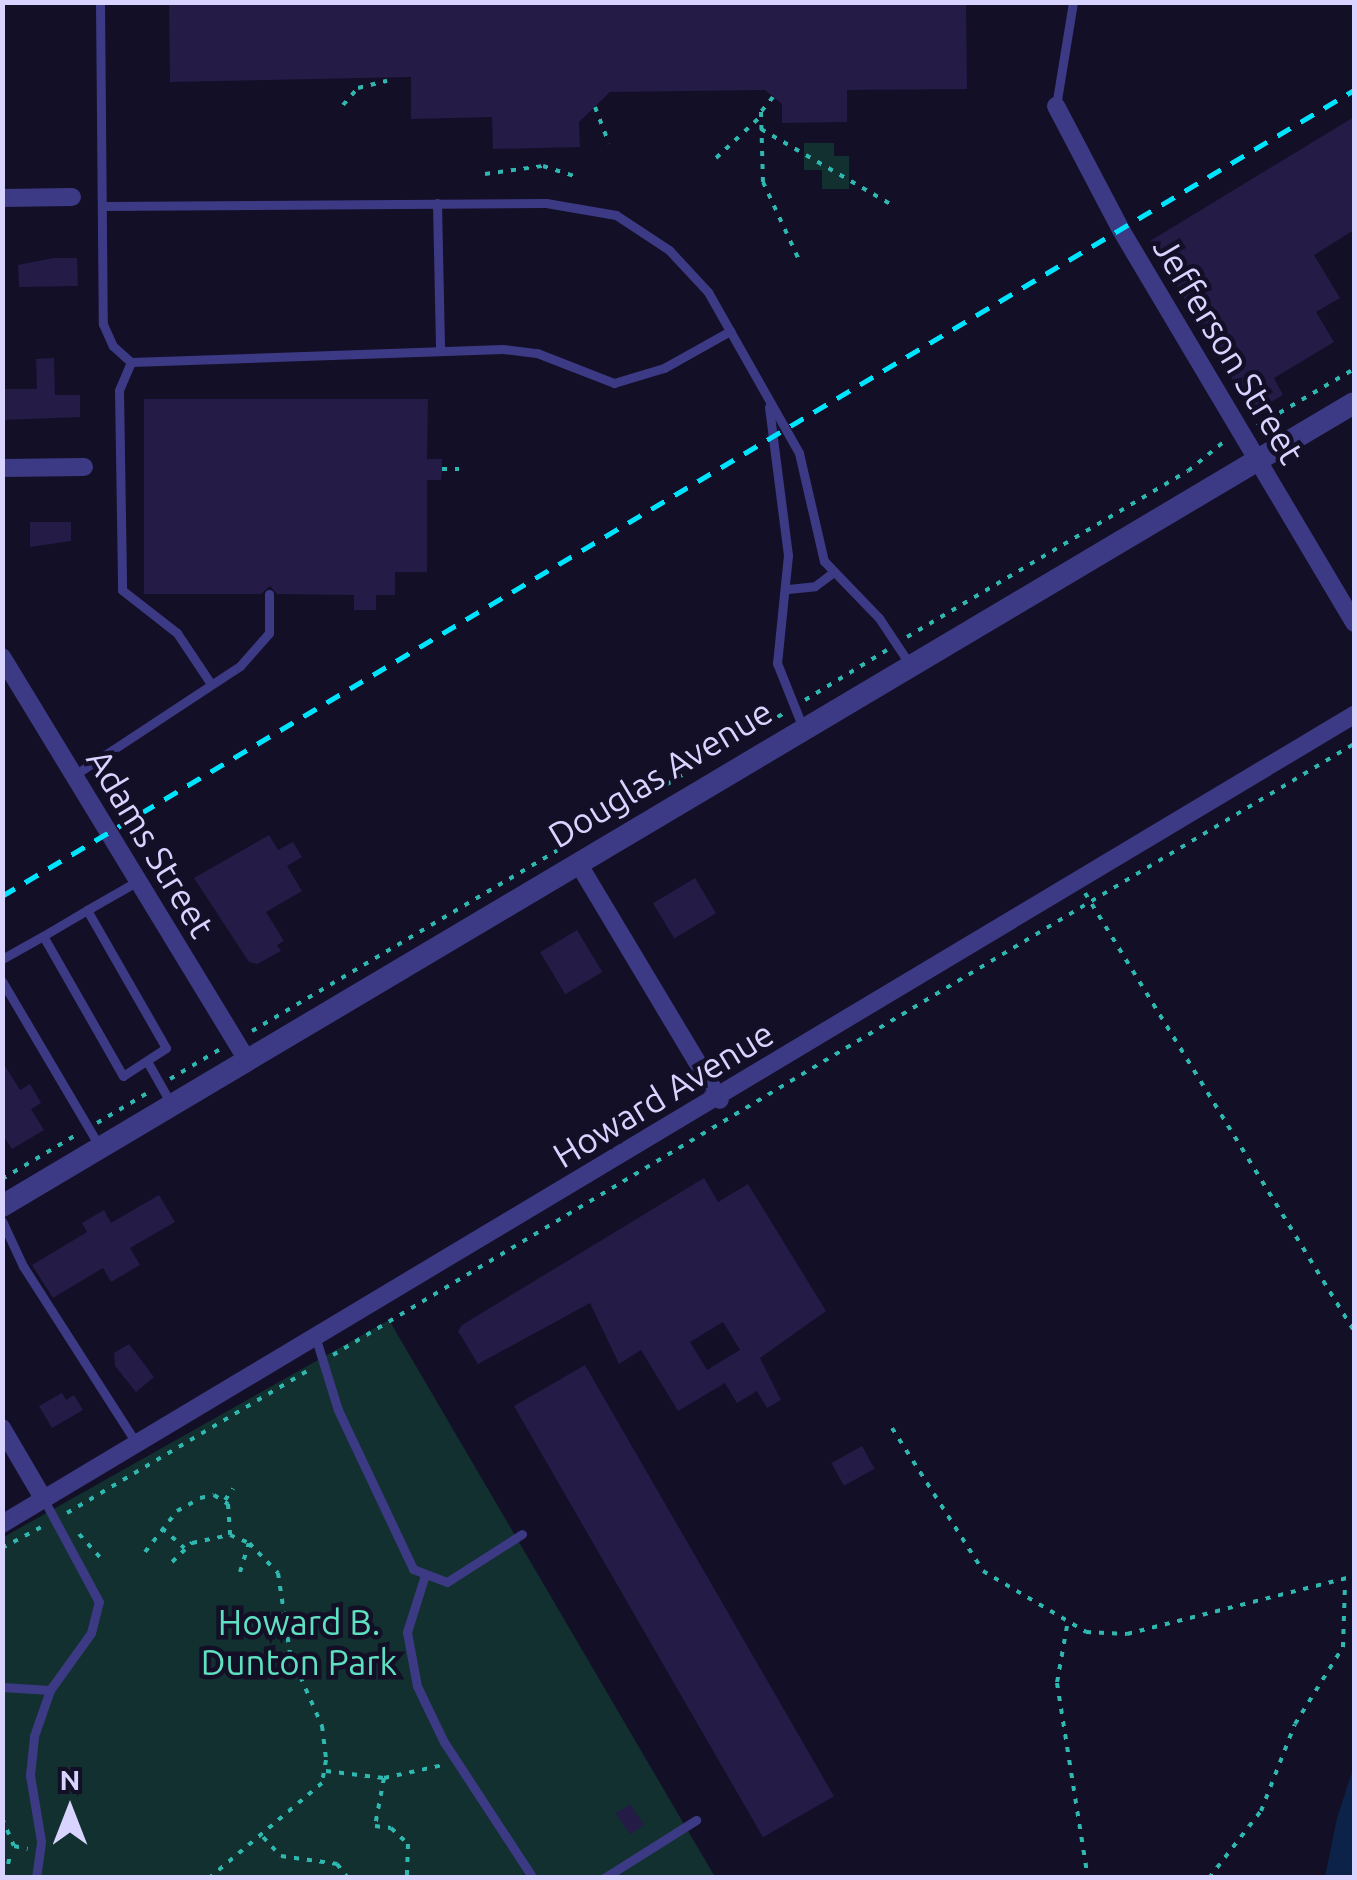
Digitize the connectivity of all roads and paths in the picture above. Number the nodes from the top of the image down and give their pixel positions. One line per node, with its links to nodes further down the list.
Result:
1 (100, 2): 18 (lane)
2 (1073, 2): 6 (lane)
3 (387, 81): 5 (path)
4 (773, 97): 8 (path)
5 (343, 106)
6 (1056, 106): 28 (street, Jefferson Street)
7 (595, 107): 10 (path)
8 (761, 116): 9 (path); 11 (path)
9 (761, 129): 17 (path); 19 (path)
10 (609, 142)
11 (716, 158)
12 (485, 174): 13 (path)
13 (574, 176)
14 (72, 197): 15 (street)
15 (2, 198)
16 (437, 204): 18 (lane); 20 (lane); 21 (lane)
17 (892, 205)
18 (102, 206): 22 (lane)
19 (799, 260)
20 (730, 331): 21 (lane); 25 (lane)
21 (440, 351): 22 (lane)
22 (131, 362): 41 (lane)
23 (1354, 369): 26 (path)
24 (1354, 403): 28 (street, Douglas Avenue)
25 (768, 404): 33 (lane); 34 (lane)
26 (1264, 423)
27 (1224, 441): 37 (path)
28 (1257, 461): 36 (street, Jefferson Street); 40 (street, Douglas Avenue)
29 (84, 466): 30 (street)
30 (2, 468)
31 (442, 469): 32 (path)
32 (459, 469)
33 (832, 573): 34 (lane); 40 (lane)
34 (788, 590): 45 (lane)
35 (269, 594): 41 (lane)
36 (1354, 623)
37 (912, 634)
38 (882, 653): 42 (path)
39 (2, 656): 49 (street, Adams Street)
40 (911, 665): 45 (street, Douglas Avenue)
41 (211, 684): 49 (lane)
42 (810, 697)
43 (1354, 715): 53 (street, Howard Avenue)
44 (778, 717): 50 (path)
45 (803, 728): 52 (street, Douglas Avenue)
46 (1354, 744): 48 (path)
47 (1312, 760): 48 (path)
48 (1317, 767): 55 (path)
49 (73, 776): 54 (street, Adams Street)
50 (598, 826)
51 (582, 836): 60 (path)
52 (578, 863): 60 (street, Douglas Avenue); 63 (street)
53 (1078, 881): 55 (path); 63 (street, Howard Avenue)
54 (136, 882): 56 (lane); 60 (street, Adams Street)
55 (1090, 902): 68 (path); 70 (path)
56 (87, 910): 57 (lane); 61 (lane)
57 (43, 936): 58 (lane); 61 (lane)
58 (2, 959)
59 (2, 981): 64 (lane)
60 (242, 1050): 62 (street, Douglas Avenue); 62 (path)
61 (147, 1060): 62 (lane)
62 (166, 1095): 64 (street, Douglas Avenue); 64 (path)
63 (720, 1100): 69 (street, Howard Avenue)
64 (95, 1137): 65 (path); 66 (street, Douglas Avenue)
65 (2, 1179)
66 (2, 1206)
67 (2, 1221): 73 (lane)
68 (1354, 1331)
69 (316, 1339): 70 (lane); 73 (street, Howard Avenue)
70 (326, 1360): 77 (path); 91 (lane)
71 (2, 1428): 75 (street)
72 (892, 1428): 95 (path)
73 (138, 1446): 75 (street, Howard Avenue)
74 (233, 1490): 76 (path)
75 (44, 1500): 78 (lane); 79 (street, Howard Avenue)
76 (225, 1500): 80 (path); 82 (path)
77 (67, 1513): 78 (path); 88 (path)
78 (54, 1521): 84 (path); 97 (lane)
79 (2, 1524)
80 (162, 1528): 85 (path); 86 (path)
81 (522, 1534): 91 (lane)
82 (230, 1535): 83 (path); 85 (path)
83 (248, 1543): 89 (path); 94 (path)
84 (2, 1548)
85 (185, 1549): 87 (path)
86 (144, 1552)
87 (172, 1562)
88 (105, 1563)
89 (240, 1572)
90 (1354, 1576): 92 (path)
91 (424, 1578): 111 (lane)
92 (1345, 1581): 95 (path); 114 (path)
93 (269, 1616): 94 (path)
94 (287, 1622): 99 (path)
95 (1067, 1626): 113 (path)
96 (2, 1687): 97 (lane)
97 (50, 1690): 107 (lane)
98 (444, 1765): 100 (path)
99 (326, 1771): 100 (path); 105 (path)
100 (384, 1778): 103 (path)
101 (2, 1818): 106 (path)
102 (696, 1820): 112 (lane)
103 (374, 1826): 104 (path); 110 (path)
104 (368, 1830)
105 (263, 1836): 108 (path); 109 (path)
106 (8, 1864)
107 (36, 1878)
108 (209, 1878)
109 (348, 1878)
110 (407, 1878)
111 (533, 1878)
112 (604, 1878)
113 (1088, 1878)
114 (1209, 1878)

